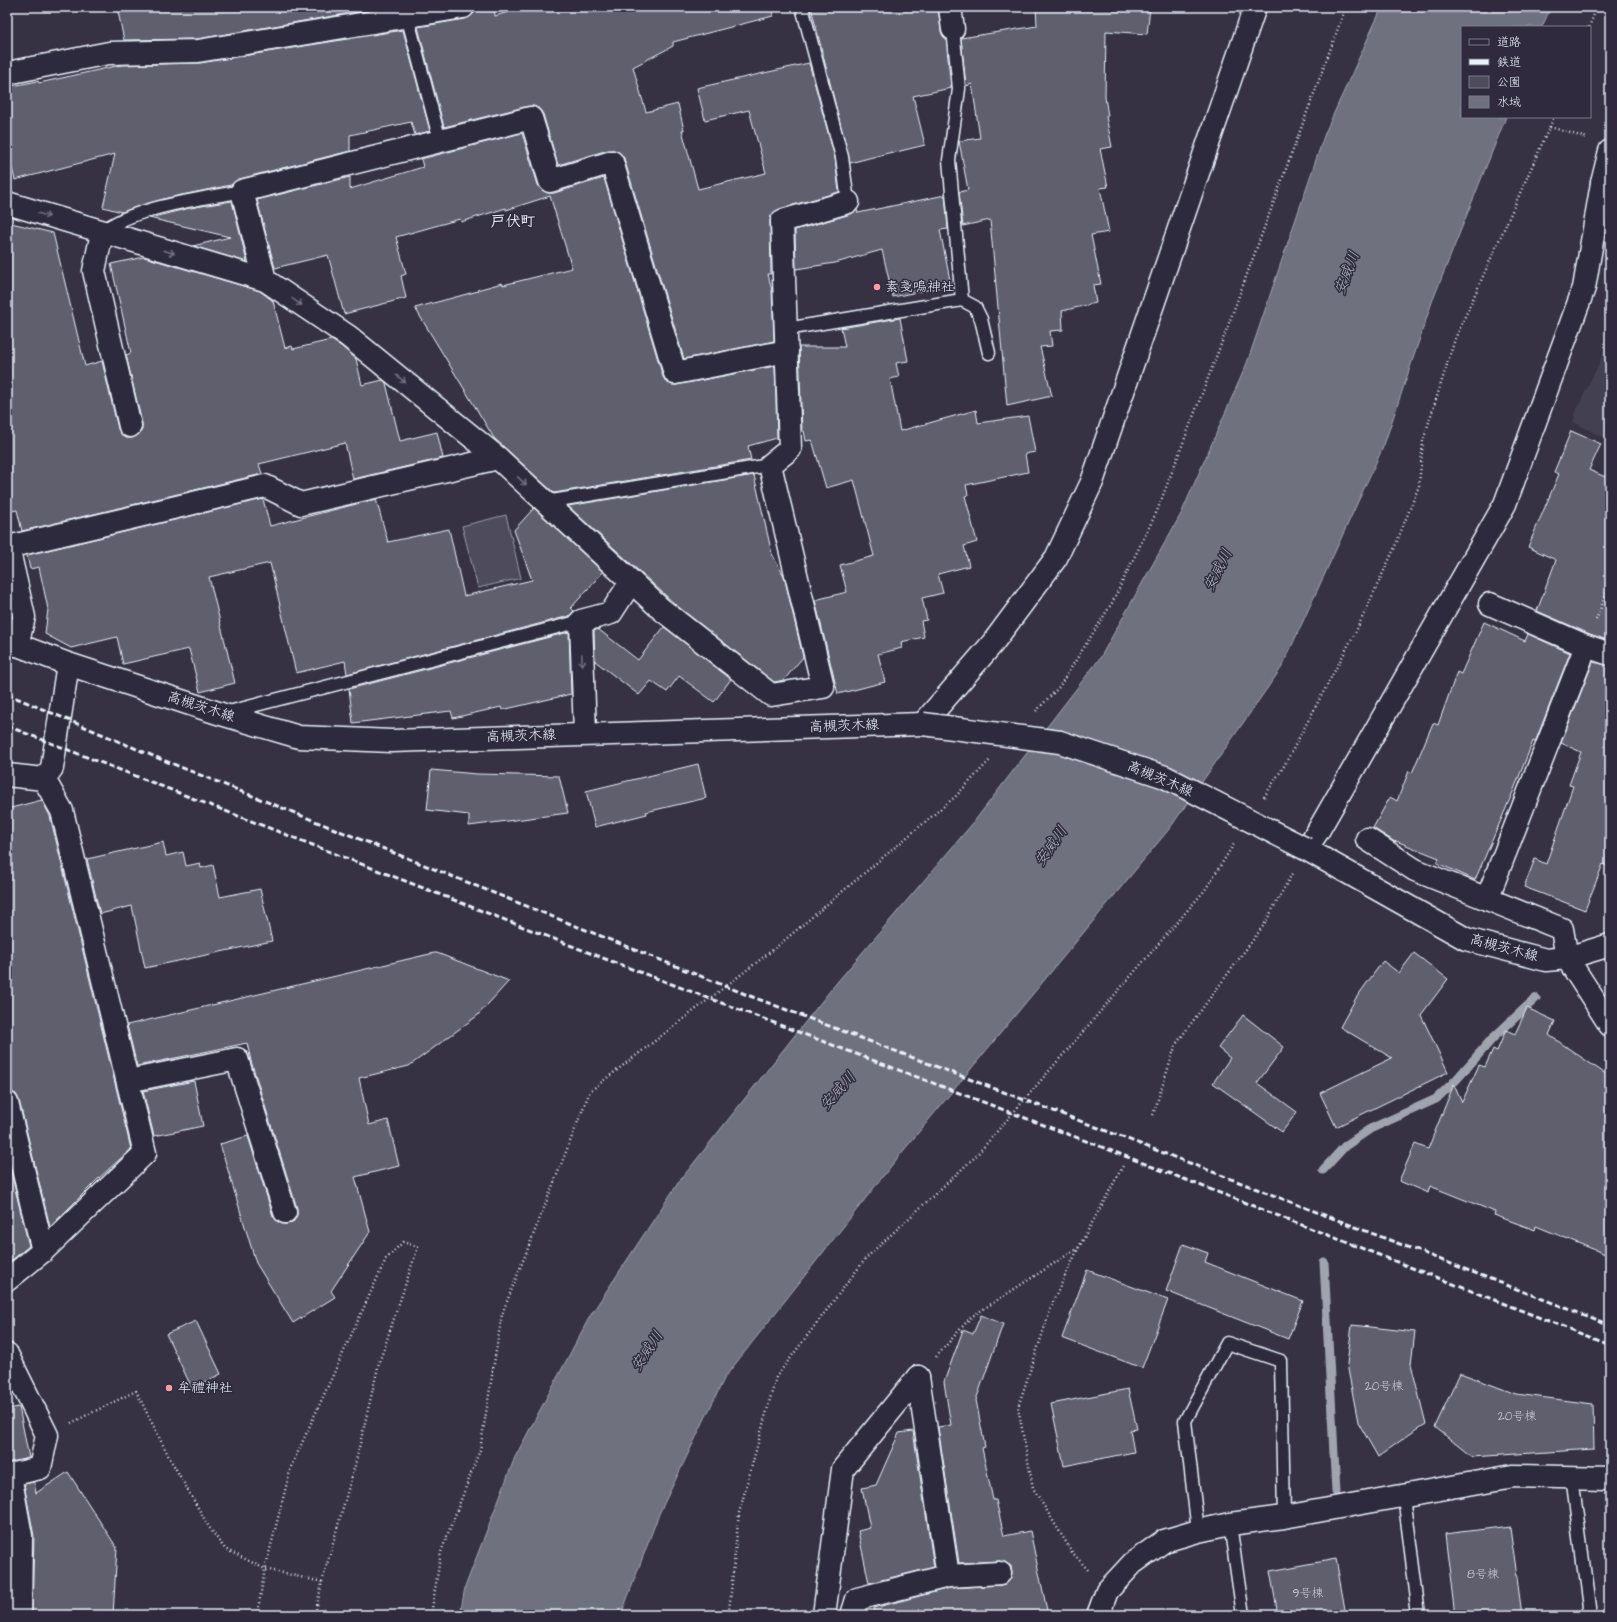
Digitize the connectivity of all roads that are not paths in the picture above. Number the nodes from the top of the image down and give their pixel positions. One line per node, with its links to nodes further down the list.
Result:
1 (463, 7): 5 (street)
2 (802, 7): 12 (lane)
3 (950, 7): 6 (street)
4 (1255, 7): 33 (street)
5 (405, 12): 7 (street); 8 (lane)
6 (953, 29): 16 (lane)
7 (7, 74)
8 (440, 141): 11 (street); 18 (street)
9 (1610, 151): 10 (street)
10 (1606, 179): 38 (street)
11 (242, 191): 14 (lane); 15 (street)
12 (848, 202): 17 (street)
13 (7, 203): 14 (street, one-way to 14)
14 (102, 233): 15 (street, one-way to 15); 20 (street)
15 (264, 280): 21 (street, one-way to 21)
16 (962, 300): 17 (lane); 19 (lane)
17 (786, 329): 18 (street)
18 (787, 351): 22 (street)
19 (989, 353)
20 (130, 426)
21 (498, 458): 23 (street, one-way to 23); 24 (street)
22 (770, 465): 23 (lane); 25 (street)
23 (546, 502): 25 (street)
24 (8, 545): 28 (street)
25 (632, 582): 27 (street)
26 (1490, 604): 29 (street)
27 (581, 621): 32 (lane); 34 (street, one-way to 34)
28 (12, 643): 31 (street, 高槻茨木線)
29 (1586, 646): 30 (street); 39 (street)
30 (1610, 654)
31 (68, 664): 32 (street, 高槻茨木線); 36 (street)
32 (221, 714): 34 (street, 高槻茨木線)
33 (923, 724): 34 (street, 高槻茨木線); 38 (street, 高槻茨木線, bridge)
34 (585, 734)
35 (7, 775): 36 (street)
36 (44, 779): 43 (street)
37 (1367, 839): 39 (street)
38 (1306, 849): 41 (street, 高槻茨木線)
39 (1487, 899): 41 (street)
40 (1610, 945): 41 (street, 高槻茨木線)
41 (1567, 958): 42 (street)
42 (1610, 1026)
43 (128, 1082): 45 (street); 46 (street)
44 (7, 1103): 46 (street)
45 (285, 1212)
46 (43, 1251): 47 (street)
47 (7, 1280)
48 (7, 1354): 49 (street)
49 (8, 1475): 58 (street)
50 (1572, 1477): 51 (street); 52 (street); 64 (lane)
51 (1610, 1478)
52 (1404, 1496): 53 (street); 63 (lane)
53 (1284, 1517): 54 (street); 55 (lane)
54 (1230, 1524): 55 (street); 62 (lane)
55 (1198, 1531): 61 (street)
56 (1000, 1573): 57 (street)
57 (948, 1576): 59 (street); 60 (street)
58 (20, 1615)
59 (824, 1615)
60 (852, 1615)
61 (1098, 1615)
62 (1243, 1615)
63 (1419, 1615)
64 (1590, 1615)

